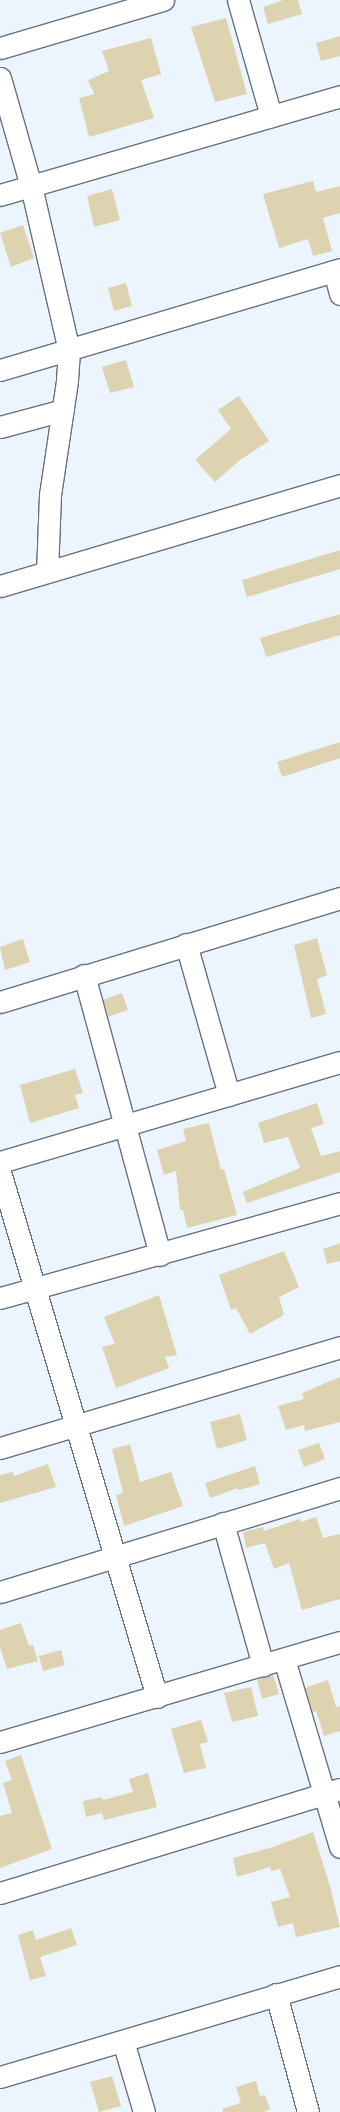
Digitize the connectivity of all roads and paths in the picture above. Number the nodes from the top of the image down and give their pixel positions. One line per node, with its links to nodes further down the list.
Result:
1 (163, 0): 3 (street)
2 (238, 0): 6 (street)
3 (0, 48)
4 (0, 78): 7 (street)
5 (340, 96): 6 (street)
6 (271, 116): 7 (street)
7 (31, 186): 8 (street); 11 (street)
8 (0, 195)
9 (337, 270): 10 (street); 11 (street)
10 (340, 294)
11 (69, 351): 12 (street); 13 (street)
12 (0, 370)
13 (63, 410): 14 (street); 16 (street)
14 (0, 427)
15 (340, 485): 16 (street)
16 (47, 572): 17 (street)
17 (0, 586)
18 (340, 898): 19 (street)
19 (186, 944): 20 (street); 23 (street)
20 (84, 975): 21 (street); 24 (street)
21 (0, 1002)
22 (340, 1062): 23 (street)
23 (228, 1095): 24 (street)
24 (123, 1126): 25 (street); 28 (street)
25 (0, 1162)
26 (0, 1172): 29 (street)
27 (340, 1203): 28 (street)
28 (160, 1255): 29 (street)
29 (35, 1288): 30 (street); 32 (street)
30 (0, 1298)
31 (340, 1347): 32 (street)
32 (75, 1425): 33 (street); 36 (street)
33 (0, 1448)
34 (340, 1488): 35 (street)
35 (223, 1523): 36 (street); 40 (street)
36 (114, 1557): 37 (street); 41 (street)
37 (0, 1592)
38 (340, 1642): 39 (street)
39 (284, 1658): 40 (street); 43 (street)
40 (263, 1665): 41 (street)
41 (157, 1697): 42 (street)
42 (0, 1742)
43 (332, 1791): 44 (street); 45 (street)
44 (340, 1847)
45 (0, 1893)
46 (340, 1976): 47 (street)
47 (276, 1994): 48 (street); 51 (street)
48 (123, 2042): 49 (street); 50 (street)
49 (0, 2077)
50 (144, 2112)
51 (308, 2112)

